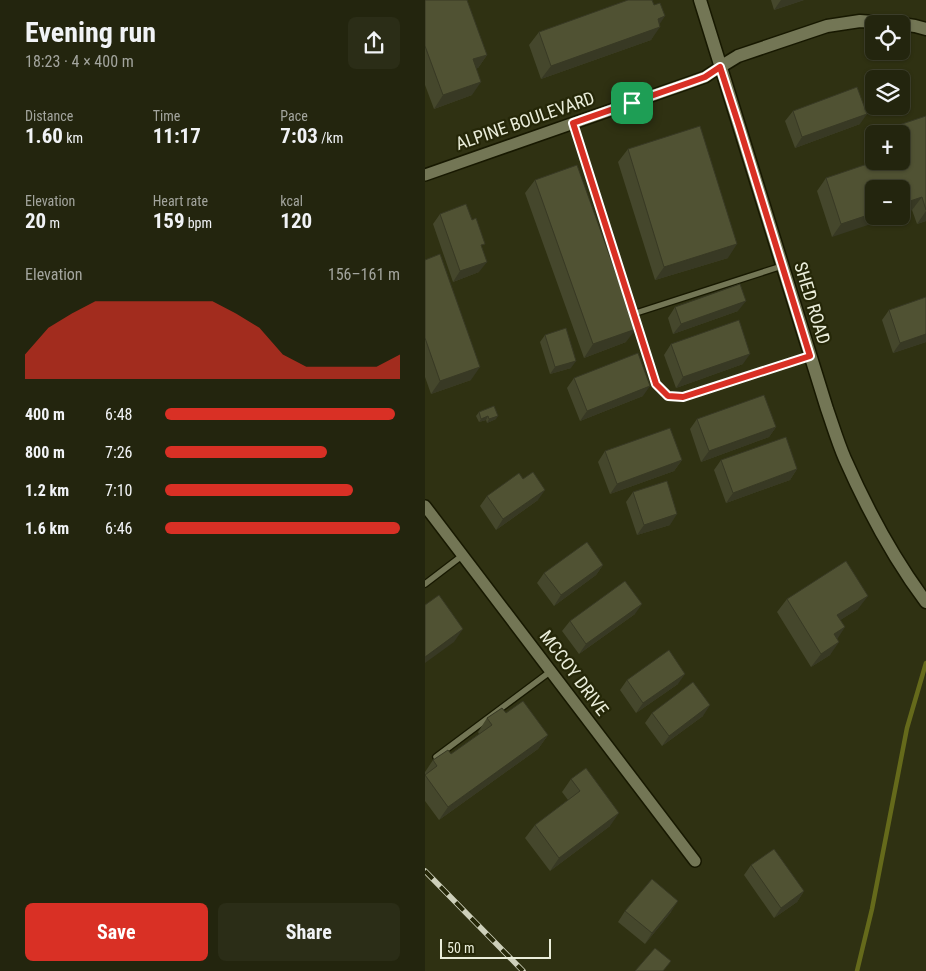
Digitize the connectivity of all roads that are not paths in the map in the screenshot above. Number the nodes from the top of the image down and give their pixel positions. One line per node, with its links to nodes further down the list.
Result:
1 (700, 0): 5 (street, SHED ROAD)
2 (865, 21): 5 (street)
3 (910, 25): 4 (street)
4 (926, 29)
5 (720, 67): 6 (street, ALPINE BOULEVARD); 8 (street, SHED ROAD)
6 (573, 123): 7 (street, ALPINE BOULEVARD); 9 (lane)
7 (425, 175)
8 (782, 266): 9 (lane); 10 (street, SHED ROAD)
9 (633, 314): 10 (lane)
10 (810, 356): 14 (street, SHED ROAD)
11 (425, 506): 12 (street, MCCOY DRIVE)
12 (463, 555): 13 (lane); 15 (street, MCCOY DRIVE)
13 (425, 584)
14 (926, 602)
15 (551, 671): 16 (lane); 17 (street, MCCOY DRIVE)
16 (437, 757)
17 (695, 861)

